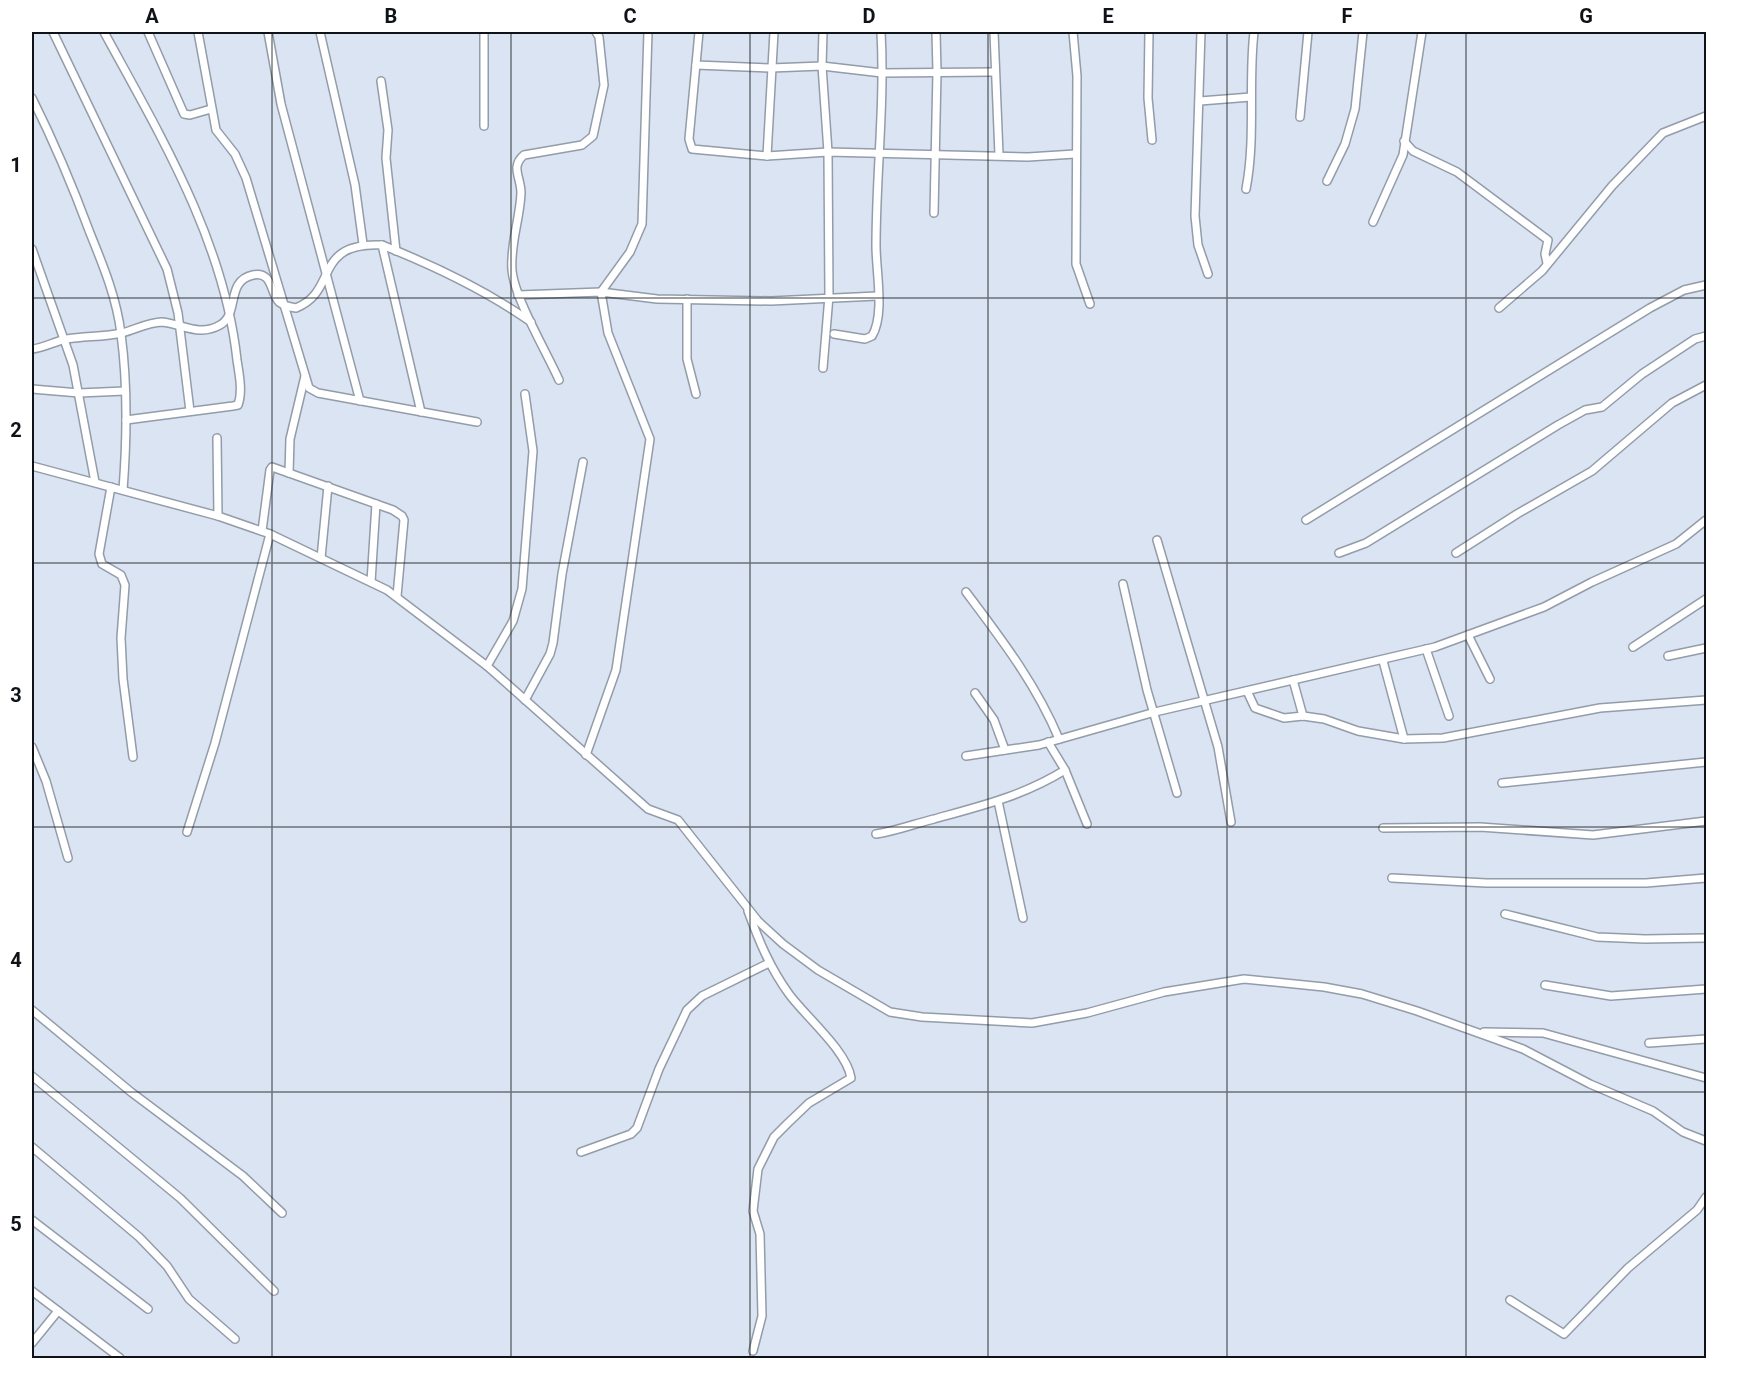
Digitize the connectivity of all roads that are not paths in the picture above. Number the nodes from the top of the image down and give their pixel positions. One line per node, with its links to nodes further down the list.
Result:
1 (54, 32): 67 (street)
2 (104, 32): 65 (street)
3 (148, 32): 33 (street)
4 (198, 32): 33 (street)
5 (268, 32): 54 (street)
6 (320, 32): 49 (street)
7 (484, 32): 36 (street)
8 (596, 32): 58 (street)
9 (648, 32): 57 (street)
10 (699, 32): 23 (street)
11 (774, 32): 25 (street)
12 (823, 32): 24 (street)
13 (881, 32): 28 (street)
14 (936, 32): 26 (street)
15 (994, 32): 27 (street)
16 (1073, 32): 41 (street)
17 (1149, 32): 37 (street)
18 (1201, 32): 32 (street)
19 (1254, 32): 30 (street)
20 (1308, 32): 35 (street)
21 (1363, 32): 45 (street)
22 (1422, 32): 38 (street)
23 (696, 65): 25 (street); 44 (street)
24 (822, 66): 25 (street); 28 (street); 39 (street)
25 (771, 68): 44 (street)
26 (937, 72): 27 (street); 28 (street); 40 (street)
27 (994, 72): 43 (street)
28 (882, 74): 42 (street)
29 (381, 81): 52 (street)
30 (1251, 97): 32 (street); 46 (street)
31 (32, 98): 68 (street)
32 (1200, 101): 55 (street)
33 (211, 109): 63 (street)
34 (1707, 116): 53 (street)
35 (1300, 117)
36 (484, 126)
37 (1152, 140)
38 (1404, 141): 48 (street); 53 (street)
39 (828, 152): 42 (street); 44 (street); 59 (street)
40 (936, 153): 42 (street); 43 (street); 47 (street)
41 (1075, 154): 43 (street); 62 (street)
42 (879, 155): 60 (street)
43 (999, 155)
44 (767, 156)
45 (1327, 181)
46 (1246, 189)
47 (934, 213)
48 (1373, 222)
49 (363, 244): 50 (street); 54 (street)
50 (382, 245): 52 (street); 84 (street)
51 (32, 249): 71 (street)
52 (396, 250): 66 (street)
53 (1546, 263): 64 (street)
54 (327, 269): 63 (street); 82 (street)
55 (1208, 274)
56 (1707, 285): 97 (street)
57 (601, 292): 58 (street); 61 (street); 131 (street)
58 (518, 295): 66 (street)
59 (829, 296): 60 (street); 61 (street); 73 (street)
60 (878, 296): 69 (street)
61 (687, 299): 81 (street)
62 (1090, 304)
63 (284, 305): 65 (street); 74 (street)
64 (1499, 308)
65 (230, 315): 67 (street); 83 (street)
66 (533, 323): 75 (street)
67 (178, 326): 68 (street); 83 (street)
68 (121, 333): 71 (street); 78 (street)
69 (834, 334)
70 (1707, 336): 101 (street)
71 (65, 339): 72 (street); 79 (street)
72 (32, 349)
73 (823, 368)
74 (305, 376): 82 (street); 90 (street)
75 (559, 380)
76 (1707, 386): 102 (street)
77 (32, 389): 79 (street)
78 (125, 391): 79 (street); 85 (street)
79 (79, 393): 91 (street)
80 (525, 394): 115 (street)
81 (696, 394)
82 (360, 401): 84 (street)
83 (190, 411): 85 (street)
84 (421, 412): 86 (street)
85 (126, 420): 94 (street)
86 (477, 422)
87 (217, 438): 96 (street)
88 (583, 462): 120 (street)
89 (32, 466): 91 (street)
90 (289, 472): 92 (street); 99 (street)
91 (95, 482): 93 (street)
92 (328, 486): 95 (street); 103 (street)
93 (111, 487): 94 (street); 133 (street)
94 (123, 490): 96 (street)
95 (376, 504): 104 (street); 107 (street)
96 (218, 516): 99 (street)
97 (1306, 520)
98 (1707, 520): 109 (street)
99 (266, 532): 103 (street); 143 (street)
100 (1157, 540): 121 (street)
101 (1339, 553)
102 (1456, 553)
103 (321, 558): 104 (street)
104 (371, 582): 107 (street)
105 (1123, 584): 123 (street)
106 (966, 592): 126 (street)
107 (397, 596): 115 (street)
108 (1707, 599): 110 (street)
109 (1468, 635): 112 (street); 116 (street)
110 (1633, 647)
111 (1707, 648): 113 (street)
112 (1426, 649): 114 (street); 125 (street)
113 (1668, 656)
114 (1383, 661): 117 (street); 127 (street)
115 (487, 666): 120 (street)
116 (1490, 679)
117 (1293, 680): 118 (street); 124 (street)
118 (1247, 691): 121 (street); 124 (street)
119 (975, 693): 130 (street)
120 (525, 700): 131 (street)
121 (1206, 700): 123 (street); 140 (street)
122 (1707, 700): 127 (street)
123 (1155, 712): 126 (street); 137 (street)
124 (1303, 716): 127 (street)
125 (1449, 716)
126 (1059, 739): 128 (street)
127 (1404, 739)
128 (1048, 742): 130 (street); 135 (street)
129 (32, 747): 145 (street)
130 (1005, 750): 132 (street)
131 (586, 755): 148 (street)
132 (966, 756)
133 (133, 757)
134 (1707, 762): 136 (street)
135 (1065, 770): 138 (street); 141 (street)
136 (1502, 783)
137 (1177, 794)
138 (998, 801): 144 (street); 150 (street)
139 (1707, 821): 142 (street)
140 (1231, 822)
141 (1087, 824)
142 (1383, 828)
143 (187, 832)
144 (876, 834)
145 (68, 858)
146 (1392, 878): 147 (street)
147 (1707, 878)
148 (746, 906): 152 (street); 156 (street)
149 (1505, 914): 151 (street)
150 (1023, 918)
151 (1707, 938)
152 (769, 963): 163 (street); 174 (street)
153 (1545, 985): 154 (street)
154 (1707, 989)
155 (32, 1010): 165 (street)
156 (1480, 1033): 160 (street); 161 (street)
157 (1707, 1039): 158 (street)
158 (1649, 1043)
159 (32, 1076): 168 (street)
160 (1707, 1078)
161 (1707, 1141)
162 (32, 1147): 172 (street)
163 (581, 1152)
164 (1707, 1197): 169 (street)
165 (282, 1214)
166 (32, 1220): 170 (street)
167 (32, 1291): 171 (street)
168 (274, 1291)
169 (1510, 1300)
170 (148, 1309)
171 (58, 1311): 173 (street); 175 (street)
172 (235, 1339)
173 (32, 1343)
174 (753, 1351)
175 (120, 1359)

